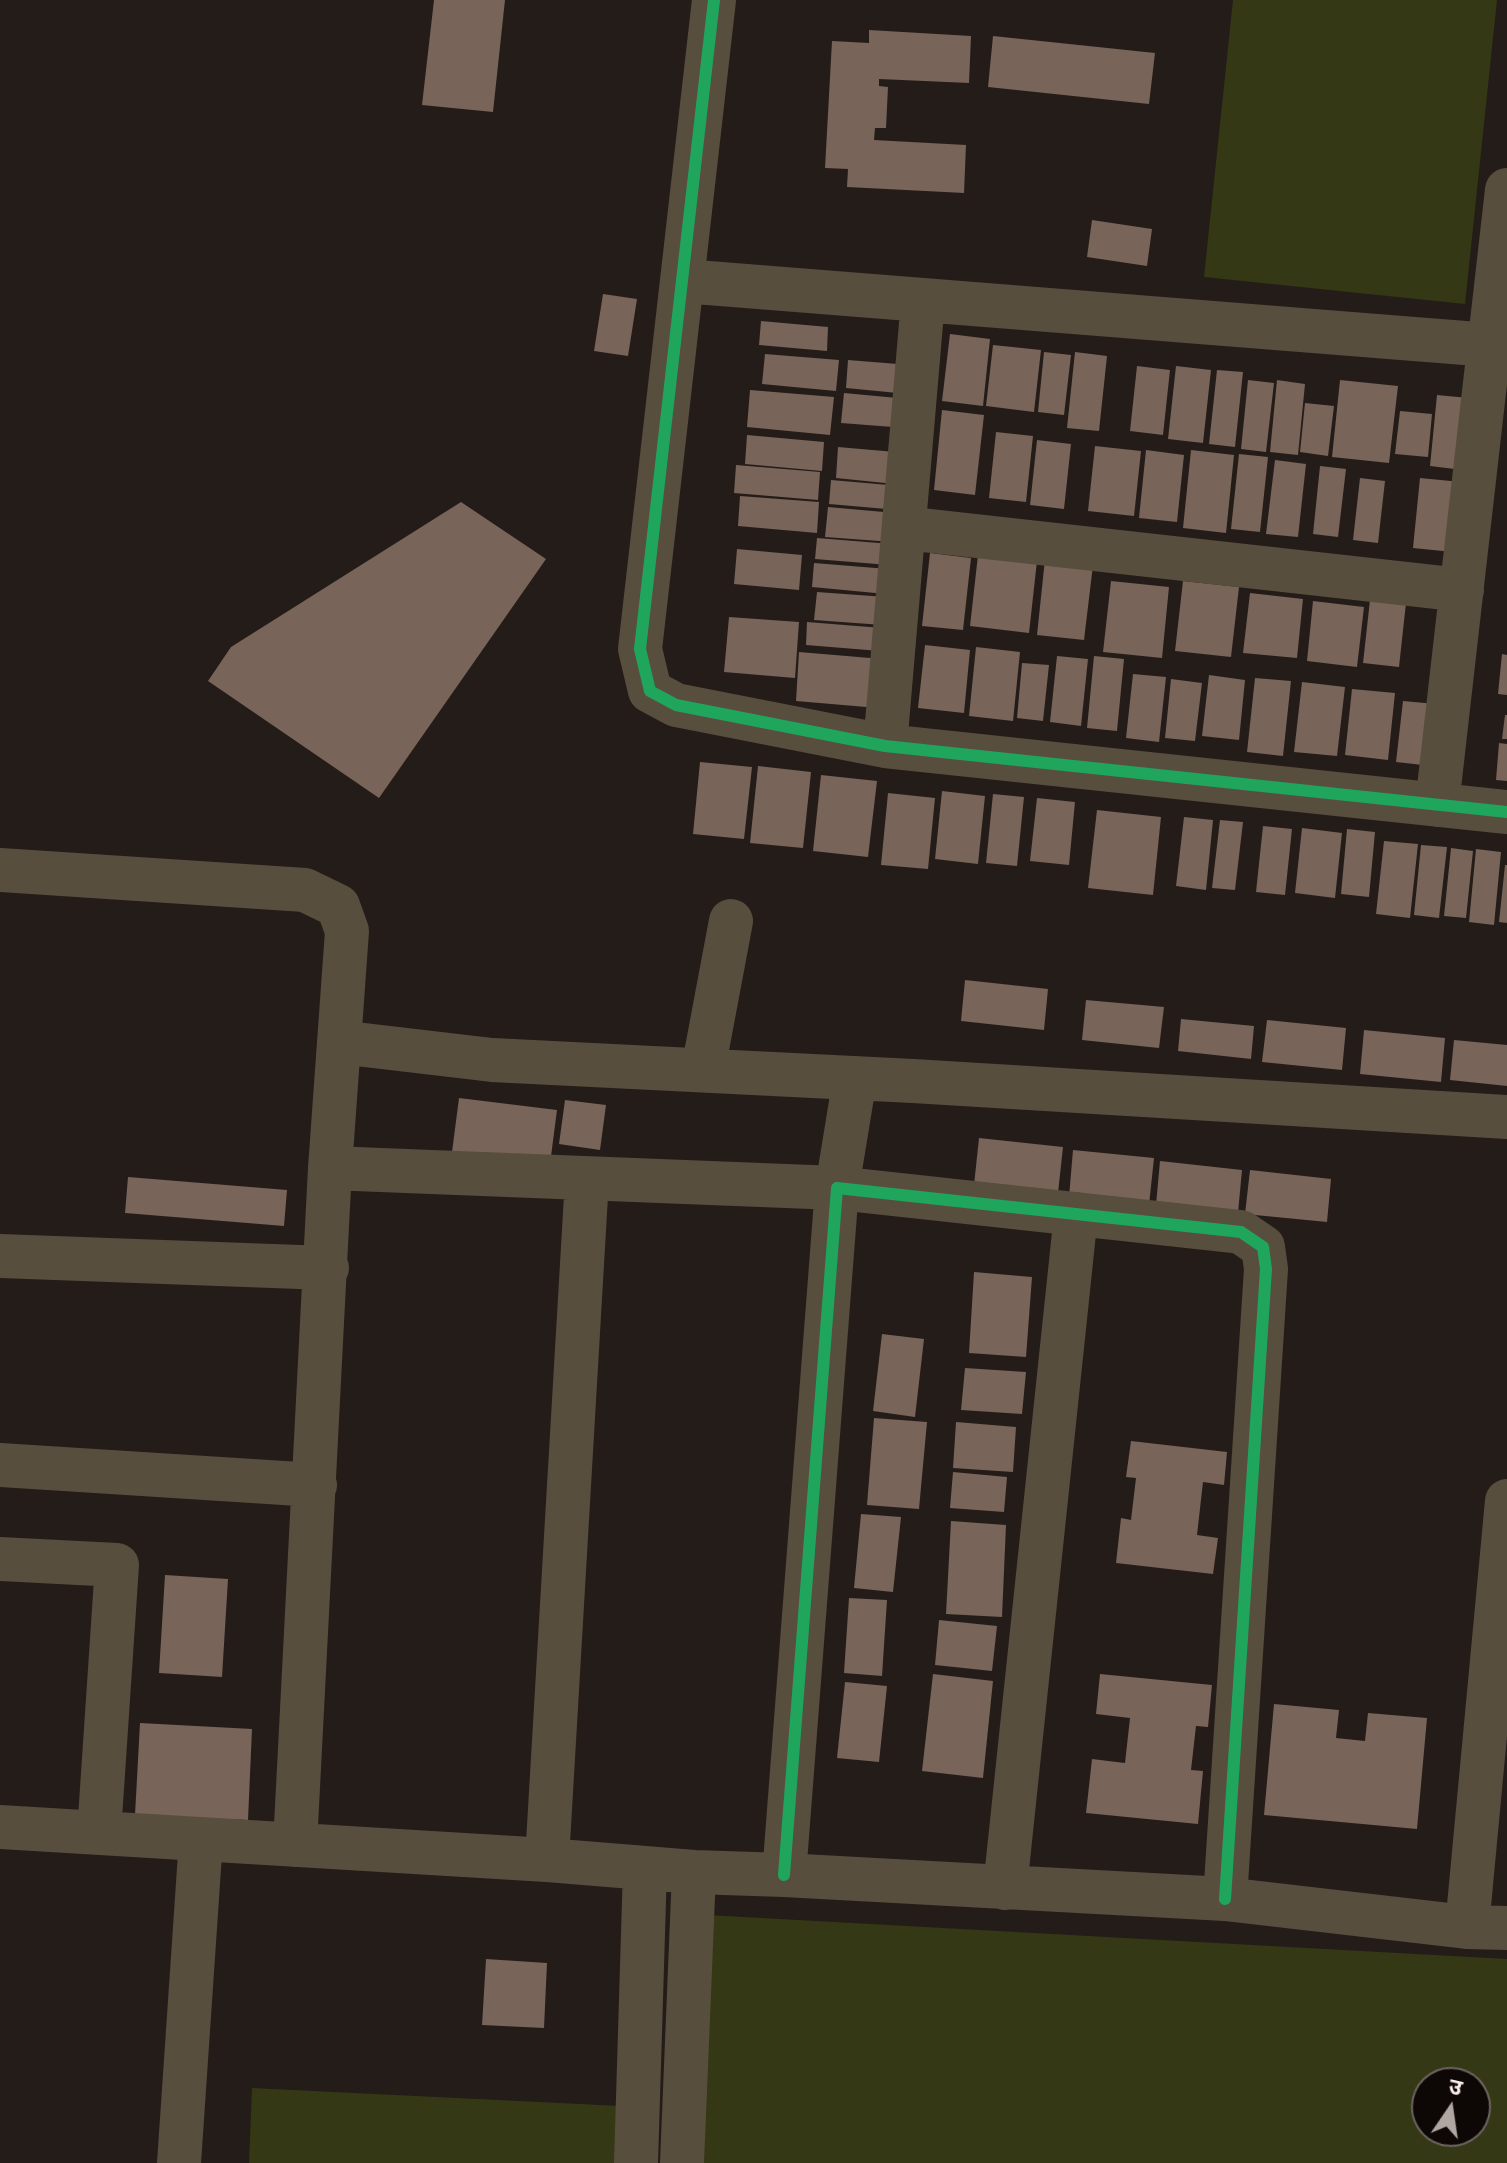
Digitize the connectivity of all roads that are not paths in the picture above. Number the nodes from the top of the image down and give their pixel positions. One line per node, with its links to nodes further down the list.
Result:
1 (714, 0): 3 (street)
2 (1507, 190): 5 (street)
3 (683, 281): 4 (street); 8 (street)
4 (923, 300): 5 (street); 6 (street)
5 (1490, 345): 7 (street)
6 (904, 528): 7 (street); 8 (street)
7 (1462, 590): 9 (street)
8 (885, 746): 9 (street)
9 (1437, 805): 10 (street)
10 (1507, 812)
11 (0, 870): 13 (street)
12 (731, 921): 14 (street)
13 (339, 1042): 14 (street); 17 (street)
14 (703, 1070): 15 (street)
15 (855, 1078): 16 (street); 19 (street)
16 (1507, 1117)
17 (330, 1168): 18 (street); 22 (street)
18 (587, 1179): 19 (street); 31 (street)
19 (837, 1188): 20 (street); 34 (street)
20 (1076, 1214): 35 (street); 36 (street)
21 (0, 1256): 22 (street)
22 (327, 1268): 24 (street)
23 (0, 1465): 24 (street)
24 (315, 1485): 30 (street)
25 (1507, 1501): 37 (street)
26 (0, 1559): 28 (street)
27 (0, 1827): 28 (street)
28 (99, 1833): 29 (street)
29 (201, 1839): 30 (street); 38 (street)
30 (295, 1845): 31 (street)
31 (547, 1860): 32 (street)
32 (645, 1868): 33 (street); 39 (street)
33 (694, 1872): 34 (street); 40 (street)
34 (784, 1875): 35 (street)
35 (1005, 1888): 36 (street)
36 (1225, 1899): 37 (street)
37 (1487, 1928)
38 (179, 2163)
39 (636, 2163)
40 (682, 2163)

